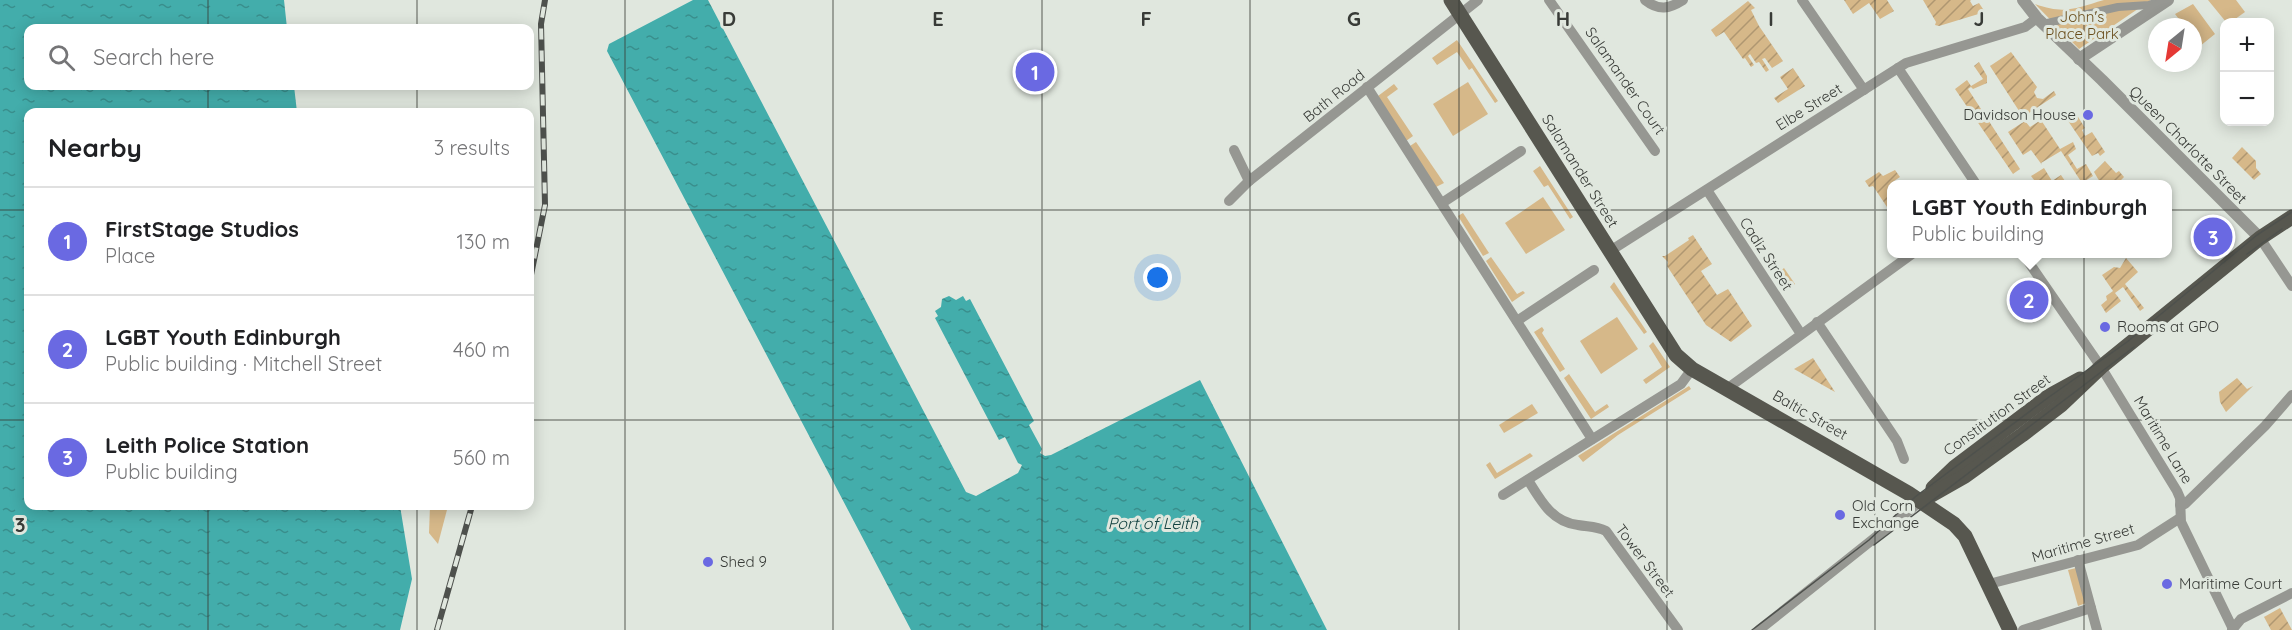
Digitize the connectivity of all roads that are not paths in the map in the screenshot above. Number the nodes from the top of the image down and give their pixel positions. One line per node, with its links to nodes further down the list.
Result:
1 (1451, 0): 10 (main road, Salamander Street)
2 (1478, 0): 10 (street, Bath Road)
3 (1550, 0): 18 (street, Salamander Court)
4 (1683, 0): 9 (street)
5 (1802, 0): 15 (street)
6 (2023, 0): 11 (street, Queen Charlotte Street)
7 (2162, 0): 11 (street)
8 (2168, 0): 12 (street)
9 (1648, 3)
10 (1460, 15): 14 (street, Bath Road); 26 (main road, Salamander Street)
11 (2044, 25): 12 (street, Queen Charlotte Street); 13 (street, Elbe Street)
12 (2079, 58): 25 (street, Queen Charlotte Street)
13 (1898, 68): 15 (street, Elbe Street); 19 (street)
14 (1368, 87): 20 (street, Bath Road); 23 (street)
15 (1863, 90): 21 (street, Elbe Street)
16 (1234, 150): 20 (street)
17 (1521, 151): 23 (street)
18 (1655, 151)
19 (1973, 180)
20 (1249, 181): 22 (street, Bath Road)
21 (1707, 190): 26 (street, Elbe Street); 33 (street, Cadiz Street)
22 (1229, 201)
23 (1442, 203): 31 (street)
24 (2292, 217): 25 (main road, Constitution Street)
25 (2260, 238): 30 (street, Queen Charlotte Street); 35 (main road, Constitution Street)
26 (1610, 251): 34 (main road, Salamander Street)
27 (1906, 258): 32 (street)
28 (2026, 258): 35 (street, Maritime Lane)
29 (1594, 270): 31 (street)
30 (2292, 286)
31 (1517, 321): 38 (street)
32 (1817, 322): 33 (street); 39 (street)
33 (1801, 334): 36 (street)
34 (1687, 365): 36 (main road, Baltic Street); 38 (street)
35 (2101, 367): 42 (main road, Constitution Street); 43 (street, Maritime Lane)
36 (1728, 388): 42 (main road, Baltic Street)
37 (2292, 395): 43 (street)
38 (1592, 439): 40 (street)
39 (1904, 459)
40 (1528, 480): 41 (street); 49 (street, Tower Street)
41 (1503, 495)
42 (1921, 501): 46 (main road, Baltic Street); 50 (street, Constitution Street)
43 (2180, 505): 44 (street, Maritime Lane)
44 (2180, 518): 45 (street, Maritime Street); 54 (street, Maritime Lane)
45 (2078, 560): 46 (street, Maritime Street); 48 (street)
46 (1989, 584): 51 (main road, Baltic Street)
47 (2291, 597): 54 (street)
48 (2091, 608): 52 (street); 53 (street)
49 (1678, 630)
50 (1759, 630)
51 (2010, 630)
52 (2023, 630)
53 (2097, 630)
54 (2233, 630)

